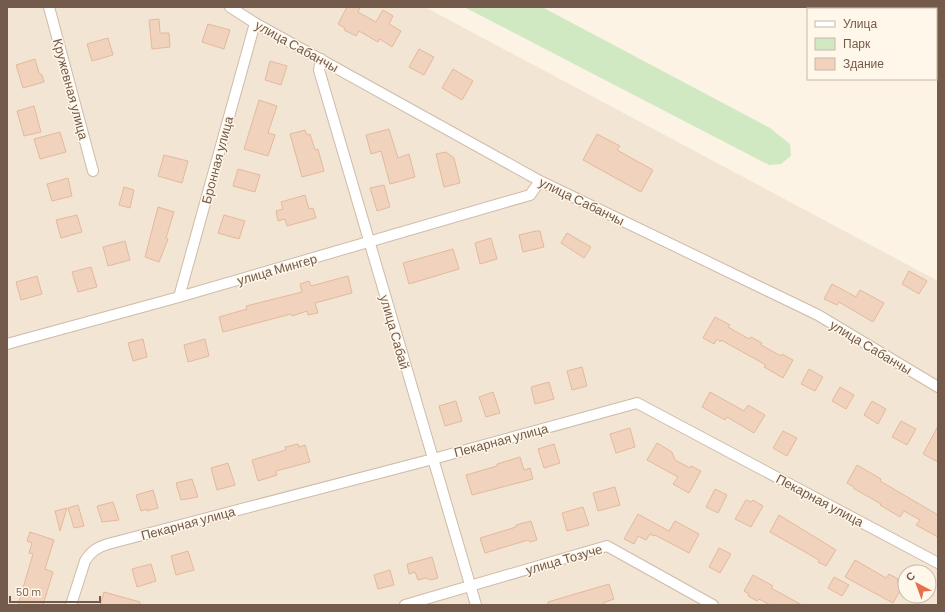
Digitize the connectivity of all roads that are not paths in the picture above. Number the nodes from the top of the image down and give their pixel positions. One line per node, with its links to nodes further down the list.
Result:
1 (49, 7): 5 (street, Кружевная улица)
2 (230, 7): 3 (street, улица Сабанчы)
3 (255, 23): 4 (street, улица Сабанчы); 8 (street, Бронная улица)
4 (321, 59): 6 (street, улица Сабанчы); 7 (street, улица Сабай)
5 (94, 171)
6 (540, 181): 7 (street, улица Мингер); 10 (street, улица Сабанчы)
7 (369, 242): 8 (street, улица Мингер); 11 (street, улица Сабай)
8 (179, 297): 9 (street, улица Мингер)
9 (7, 344)
10 (938, 387)
11 (433, 459): 12 (street, Пекарная улица); 13 (street, улица Сабай); 14 (street, Пекарная улица)
12 (938, 563)
13 (470, 586): 15 (street, улица Тозуче); 16 (street, улица Сабай); 17 (street, улица Тозуче)
14 (71, 605)
15 (405, 605)
16 (476, 605)
17 (713, 605)

